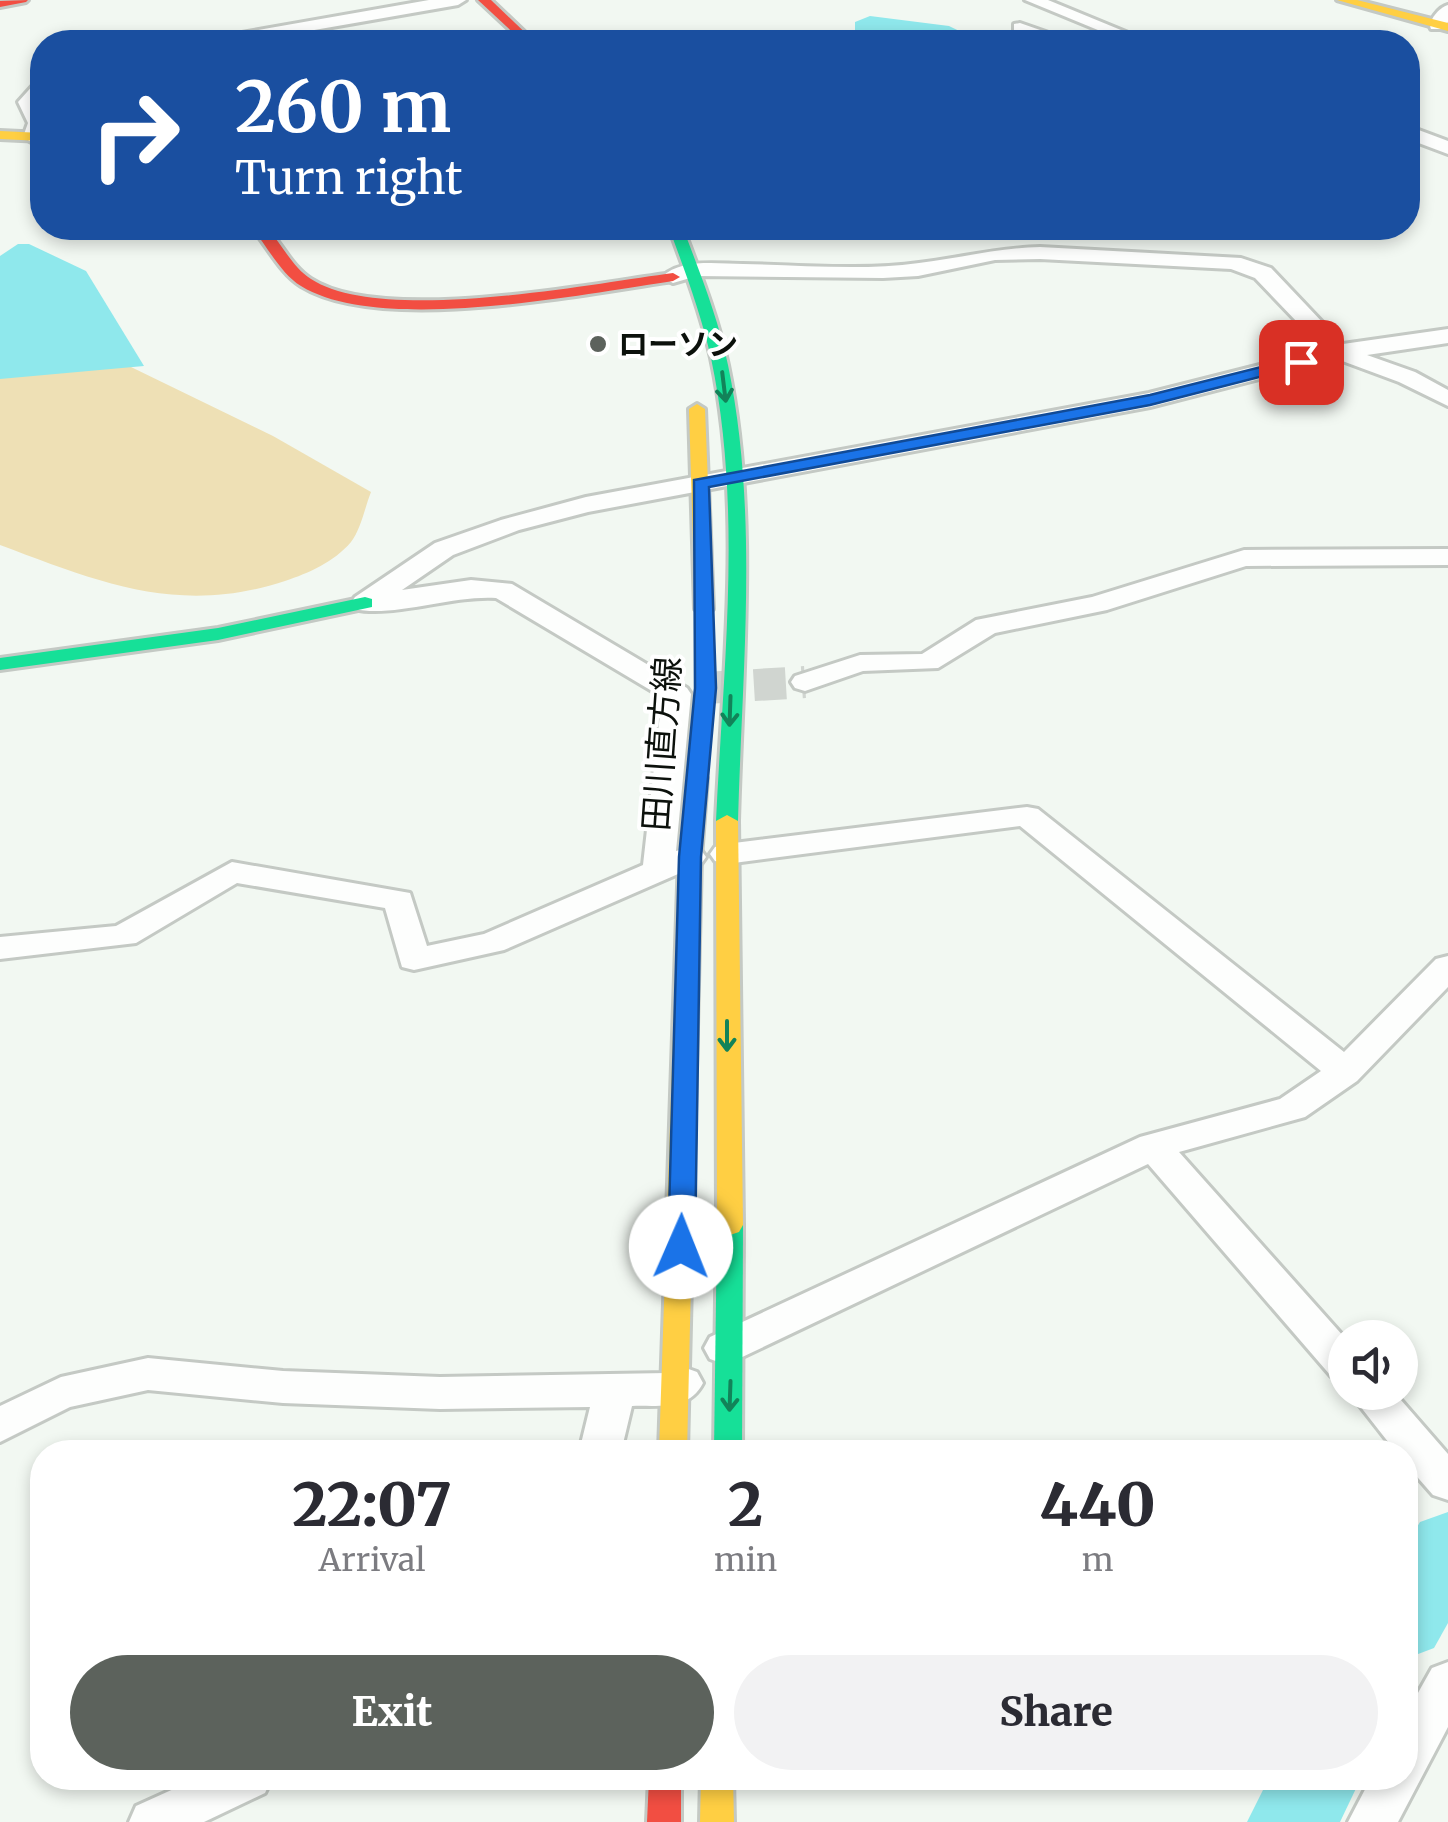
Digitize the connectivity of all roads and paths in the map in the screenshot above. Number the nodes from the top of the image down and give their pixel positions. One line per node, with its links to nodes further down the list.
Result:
1 (22, 0): 7 (main road)
2 (458, 0): 10 (street)
3 (484, 0): 11 (main road)
4 (512, 0): 12 (main road)
5 (1033, 0): 14 (street)
6 (1343, 0): 8 (main road)
7 (0, 4)
8 (1444, 20)
9 (1020, 28): 13 (street)
10 (288, 30)
11 (517, 30)
12 (543, 30)
13 (1025, 30)
14 (1102, 30)
15 (30, 91): 16 (street)
16 (0, 98)
17 (0, 135): 18 (main road)
18 (30, 137)
19 (1420, 137): 21 (street)
20 (30, 142): 22 (main road)
21 (1448, 148)
22 (0, 162)
23 (273, 240): 26 (main road)
24 (659, 240): 26 (main road, 田川直方線)
25 (678, 240): 26 (main road, 田川直方線)
26 (685, 274): 27 (main road, 田川直方線); 29 (street); 32 (main road, 田川直方線, one-way to 32)
27 (682, 316)
28 (1448, 336): 29 (street)
29 (1338, 352): 31 (street); 32 (street)
30 (696, 392): 33 (main road, 田川直方線)
31 (1448, 399)
32 (736, 476): 33 (street); 40 (main road, 田川直方線, one-way to 40)
33 (700, 483): 35 (street); 36 (main road, 田川直方線)
34 (1448, 557): 38 (street)
35 (365, 603): 37 (main road); 42 (street)
36 (704, 632)
37 (0, 664)
38 (805, 682)
39 (698, 763): 41 (main road, 田川直方線)
40 (726, 854): 45 (street); 47 (main road, 田川直方線, one-way to 47)
41 (690, 857): 42 (street); 50 (main road, 田川直方線)
42 (658, 868): 43 (street)
43 (0, 948)
44 (1448, 967): 45 (street)
45 (1345, 1072): 46 (street)
46 (1153, 1146): 47 (street); 48 (street)
47 (732, 1342): 50 (street); 55 (main road, 田川直方線, one-way to 55)
48 (1328, 1347)
49 (615, 1389): 50 (street); 52 (street); 53 (street)
50 (674, 1389): 54 (main road, 田川直方線)
51 (1385, 1410): 56 (street)
52 (0, 1425)
53 (603, 1440)
54 (673, 1440)
55 (728, 1440)
56 (1411, 1440)
57 (1418, 1448): 58 (street)
58 (1448, 1483)
59 (1448, 1682): 60 (street)
60 (1418, 1738)
61 (222, 1790): 65 (street)
62 (665, 1790): 66 (main road)
63 (717, 1790): 67 (main road)
64 (1389, 1790): 68 (street)
65 (153, 1822)
66 (664, 1822)
67 (717, 1822)
68 (1372, 1822)

